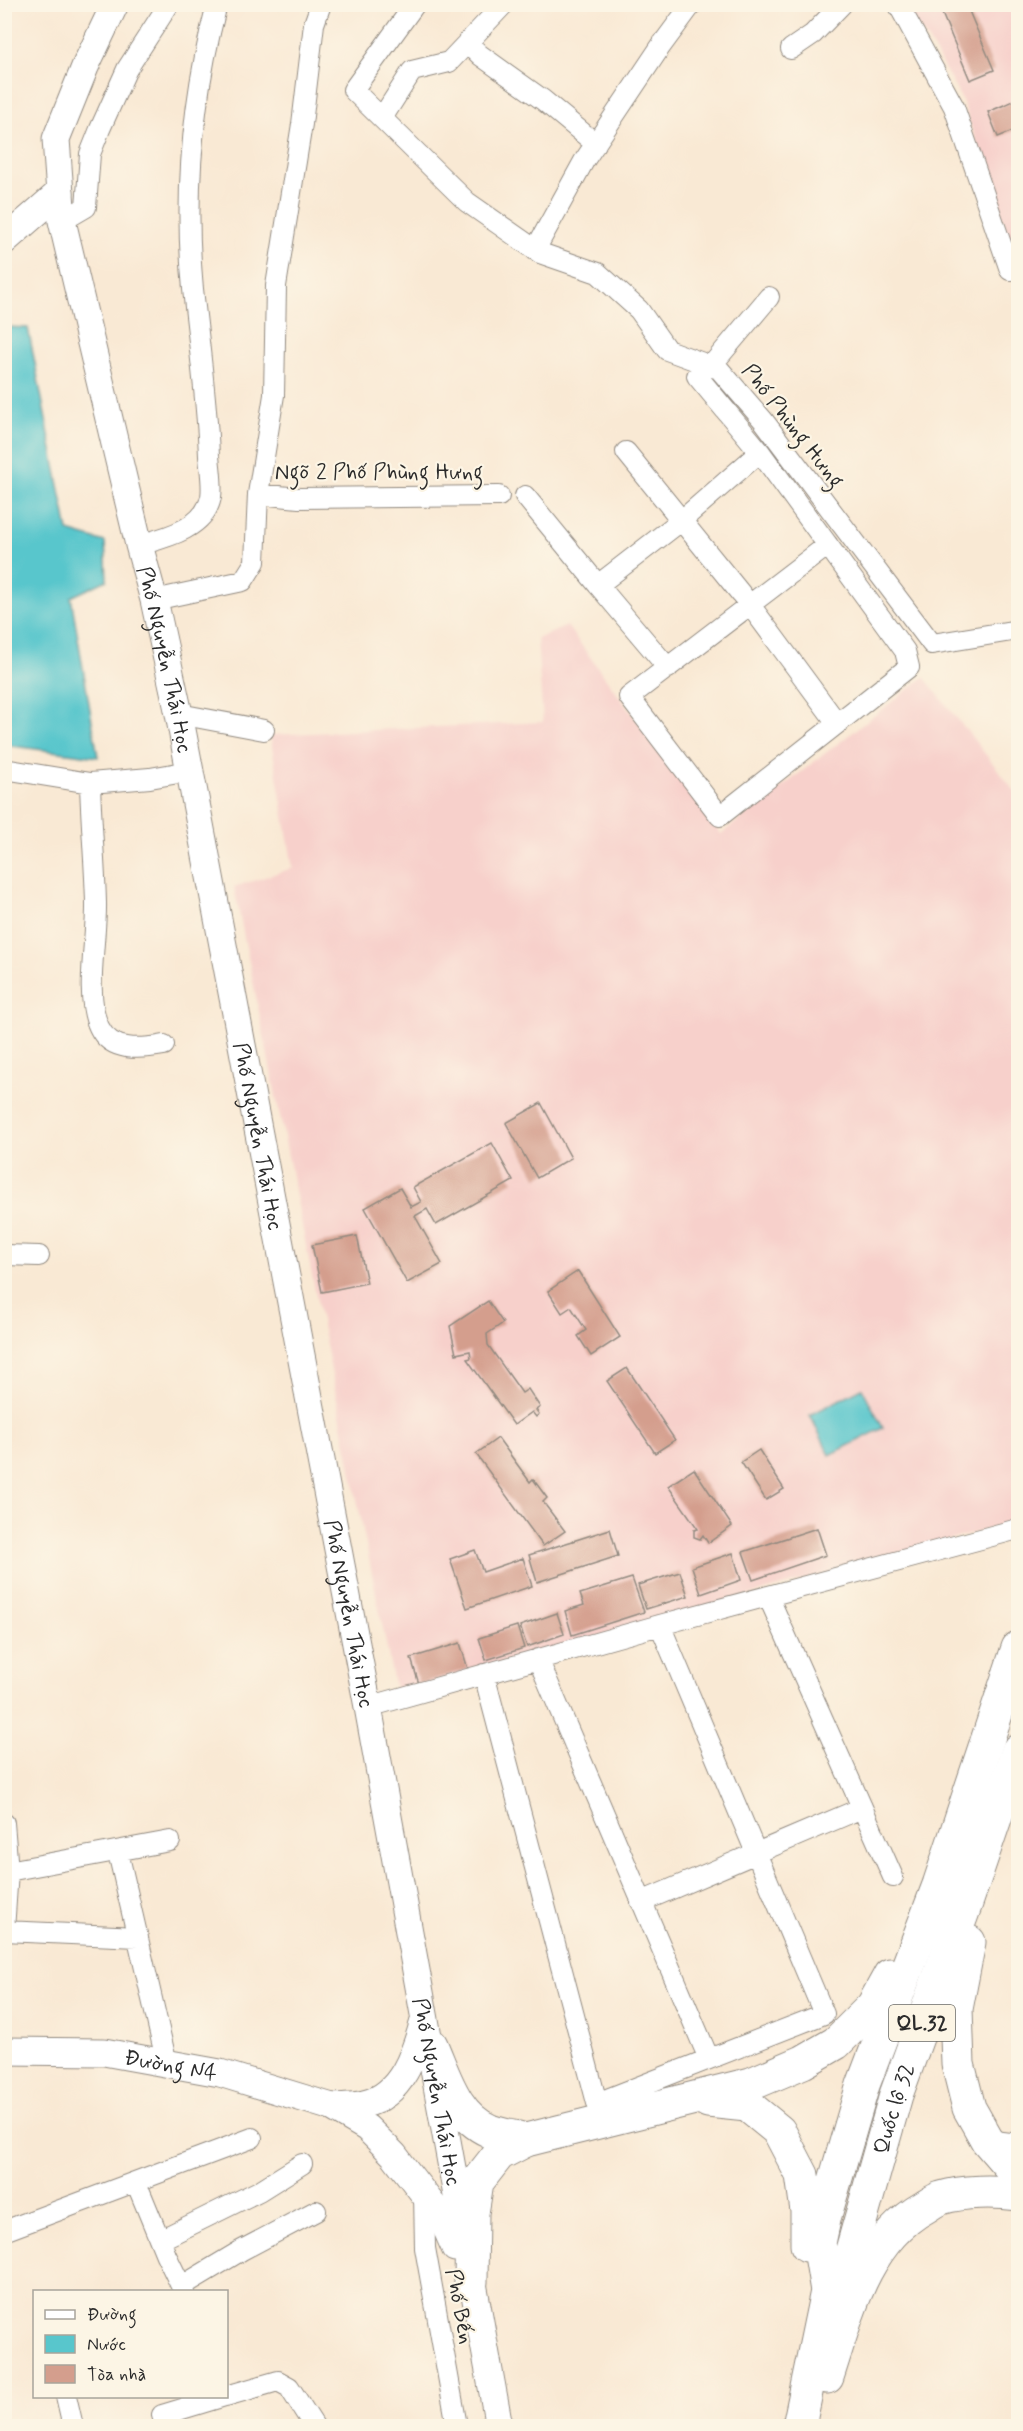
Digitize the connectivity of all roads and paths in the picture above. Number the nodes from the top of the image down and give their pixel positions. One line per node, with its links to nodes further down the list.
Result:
1 (115, 4): 14 (main road, Phố Nguyễn Thái Học)
2 (169, 4): 15 (street)
3 (217, 4): 27 (street)
4 (321, 4): 23 (street)
5 (416, 4): 12 (street, Phố Phùng Hưng)
6 (504, 4): 10 (street)
7 (692, 4): 13 (street)
8 (842, 4): 11 (street)
9 (898, 4): 18 (street)
10 (468, 43): 12 (street); 13 (street)
11 (791, 49)
12 (382, 118): 17 (street, Phố Phùng Hưng)
13 (596, 144): 17 (street)
14 (60, 192): 15 (main road, Phố Nguyễn Thái Học); 16 (main road)
15 (62, 221): 27 (main road, Phố Nguyễn Thái Học)
16 (4, 241)
17 (535, 249): 20 (street, Phố Phùng Hưng)
18 (1010, 270)
19 (769, 297): 20 (street)
20 (704, 371): 22 (street); 32 (street, Phố Phùng Hưng)
21 (626, 452): 26 (street)
22 (760, 452): 26 (street); 28 (street)
23 (258, 494): 24 (street, Ngõ 2 Phố Phùng Hưng); 30 (street)
24 (500, 496)
25 (525, 496): 29 (street)
26 (682, 520): 29 (street); 31 (street)
27 (139, 545): 30 (main road, Phố Nguyễn Thái Học)
28 (828, 545): 31 (street); 35 (street)
29 (598, 585): 33 (street)
30 (154, 600): 34 (main road, Phố Nguyễn Thái Học)
31 (750, 604): 33 (street); 35 (street)
32 (1018, 630)
33 (668, 668): 35 (street)
34 (179, 714): 36 (street); 38 (main road, Phố Nguyễn Thái Học)
35 (837, 723)
36 (264, 730)
37 (4, 769): 39 (street)
38 (190, 771): 39 (street); 49 (main road, Phố Nguyễn Thái Học)
39 (90, 783): 40 (street)
40 (164, 1045)
41 (4, 1255): 42 (street)
42 (39, 1256)
43 (1018, 1529): 44 (street)
44 (768, 1596): 45 (street); 52 (street)
45 (660, 1625): 47 (street); 56 (street)
46 (1018, 1648): 59 (highway, QL.32)
47 (538, 1659): 48 (street); 60 (street)
48 (484, 1674): 49 (street); 65 (street)
49 (368, 1707): 63 (main road, Phố Nguyễn Thái Học)
50 (1018, 1751): 51 (highway, QL.32)
51 (1006, 1788): 71 (highway); 83 (highway, Quốc lộ 32 / QL.32)
52 (862, 1808): 56 (street); 58 (street)
53 (4, 1823): 57 (street)
54 (170, 1840): 55 (street)
55 (118, 1852): 57 (street); 62 (street)
56 (756, 1853): 60 (street); 65 (street)
57 (8, 1871): 61 (street)
58 (893, 1877)
59 (939, 1885): 67 (highway); 83 (highway, Quốc lộ 32 / QL.32)
60 (641, 1902): 65 (street)
61 (4, 1930): 62 (street)
62 (138, 1937): 66 (street)
63 (428, 2031): 68 (main road); 70 (highway); 81 (main road, Phố Nguyễn Thái Học)
64 (4, 2051): 66 (main road, Đường N4)
65 (709, 2059)
66 (167, 2064): 68 (main road, Đường N4)
67 (689, 2099): 70 (highway); 87 (highway)
68 (332, 2108): 76 (main road)
69 (252, 2138): 75 (street)
70 (526, 2140): 81 (highway)
71 (987, 2140): 72 (street); 74 (highway)
72 (1018, 2144)
73 (302, 2164): 80 (street)
74 (1018, 2176)
75 (136, 2181): 79 (street); 80 (street)
76 (424, 2193): 81 (main road); 91 (street, Phố Bến)
77 (1018, 2194): 87 (highway)
78 (316, 2211): 82 (street)
79 (4, 2231)
80 (160, 2240): 82 (street)
81 (471, 2282): 92 (main road)
82 (183, 2289)
83 (827, 2291): 87 (highway, Quốc lộ 32 / QL.32)
84 (228, 2392): 90 (street)
85 (66, 2398): 88 (street)
86 (211, 2398): 89 (street)
87 (803, 2423)
88 (73, 2427)
89 (166, 2427)
90 (314, 2427)
91 (457, 2427)
92 (499, 2427)

